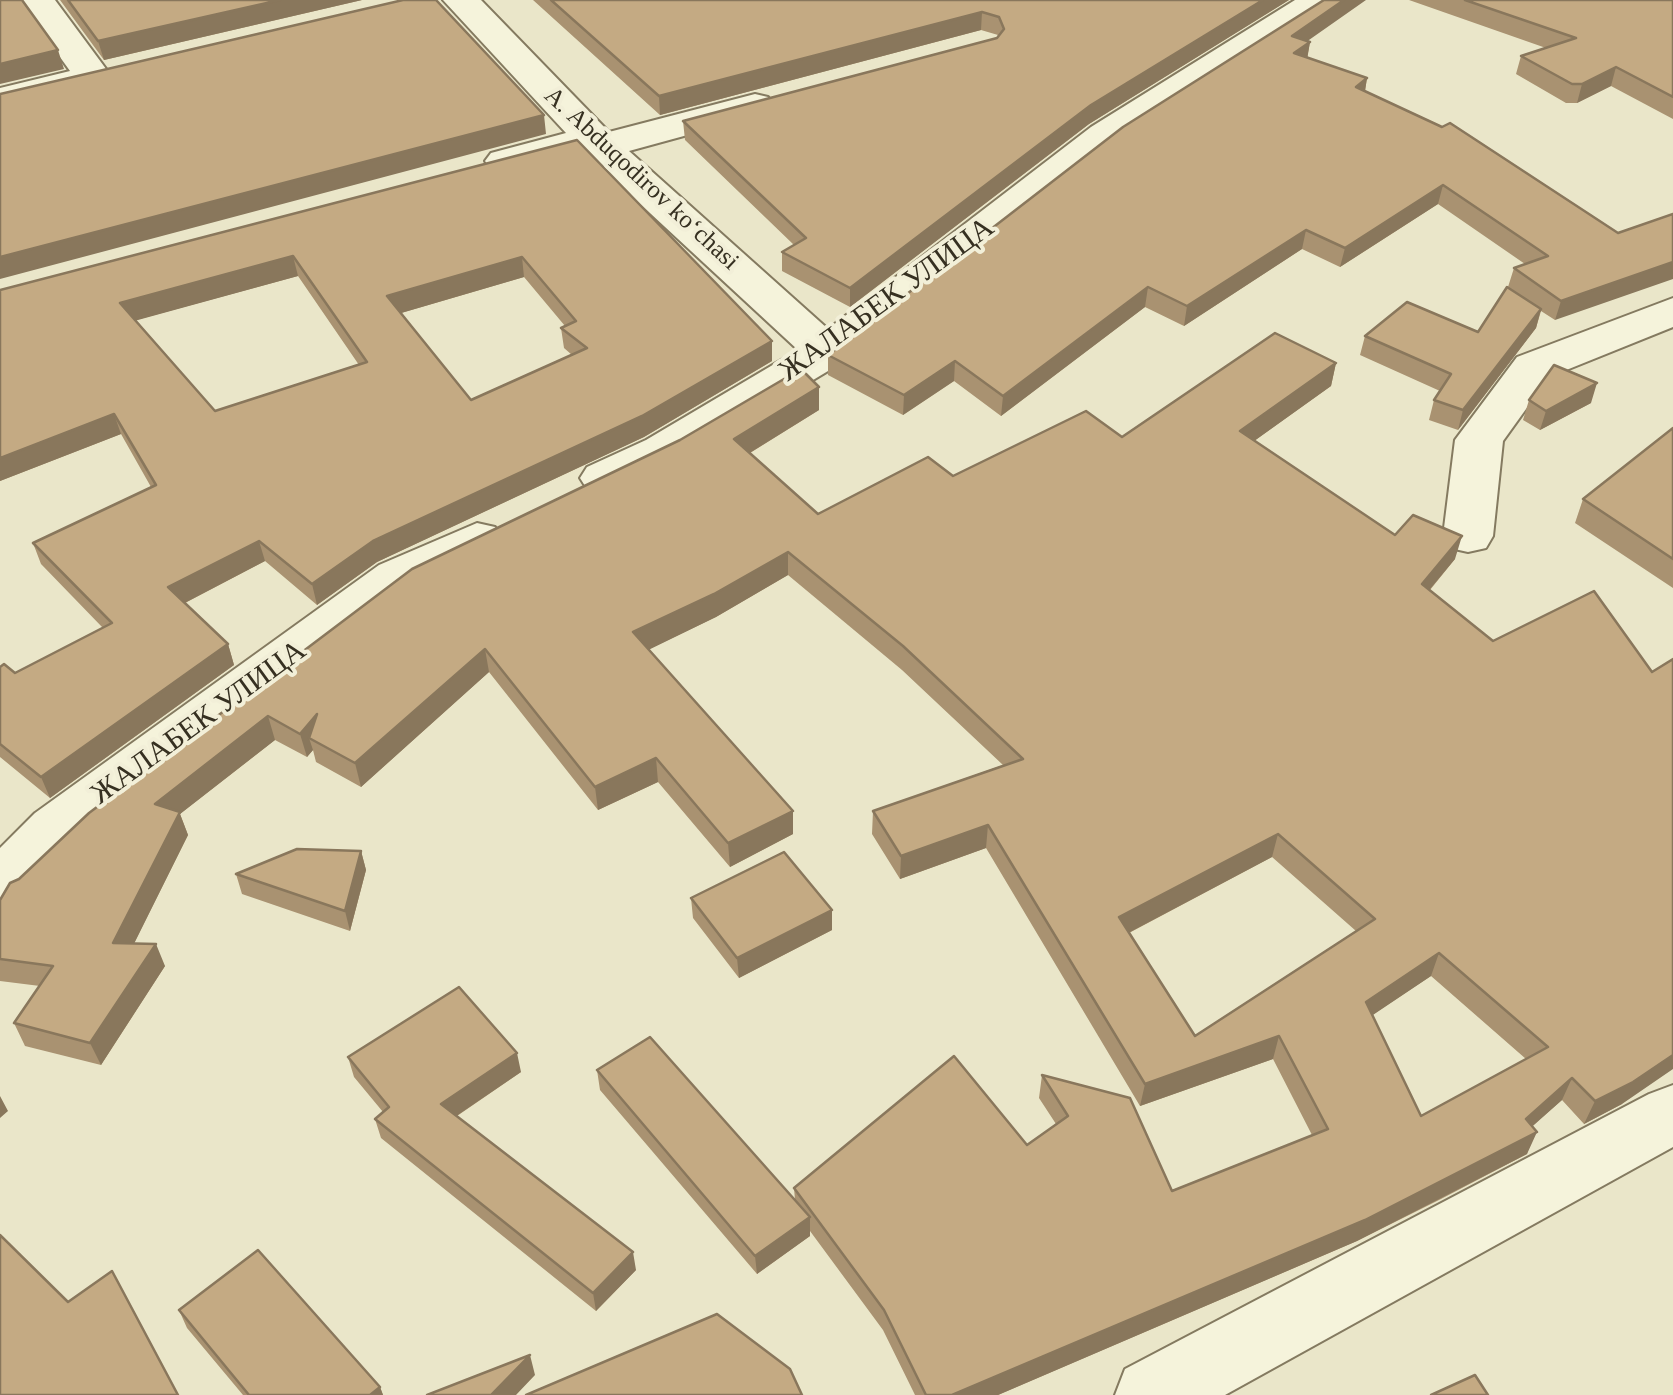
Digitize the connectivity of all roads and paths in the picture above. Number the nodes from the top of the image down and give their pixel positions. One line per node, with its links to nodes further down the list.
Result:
1 (37, 0): 5 (street)
2 (461, 0): 8 (street, A. Abduqodirov koʻchasi)
3 (1319, 0): 11 (street, ЖАЛАБЕК УЛИЦА)
4 (130, 69): 5 (street)
5 (93, 78): 7 (street)
6 (793, 96): 8 (street)
7 (0, 100)
8 (598, 142): 9 (street); 11 (street, A. Abduqodirov koʻchasi)
9 (476, 169)
10 (1673, 311): 12 (street)
11 (826, 352): 13 (street, ЖАЛАБЕК УЛИЦА)
12 (1468, 536)
13 (0, 885)
14 (1673, 1114): 15 (street)
15 (1152, 1395)

